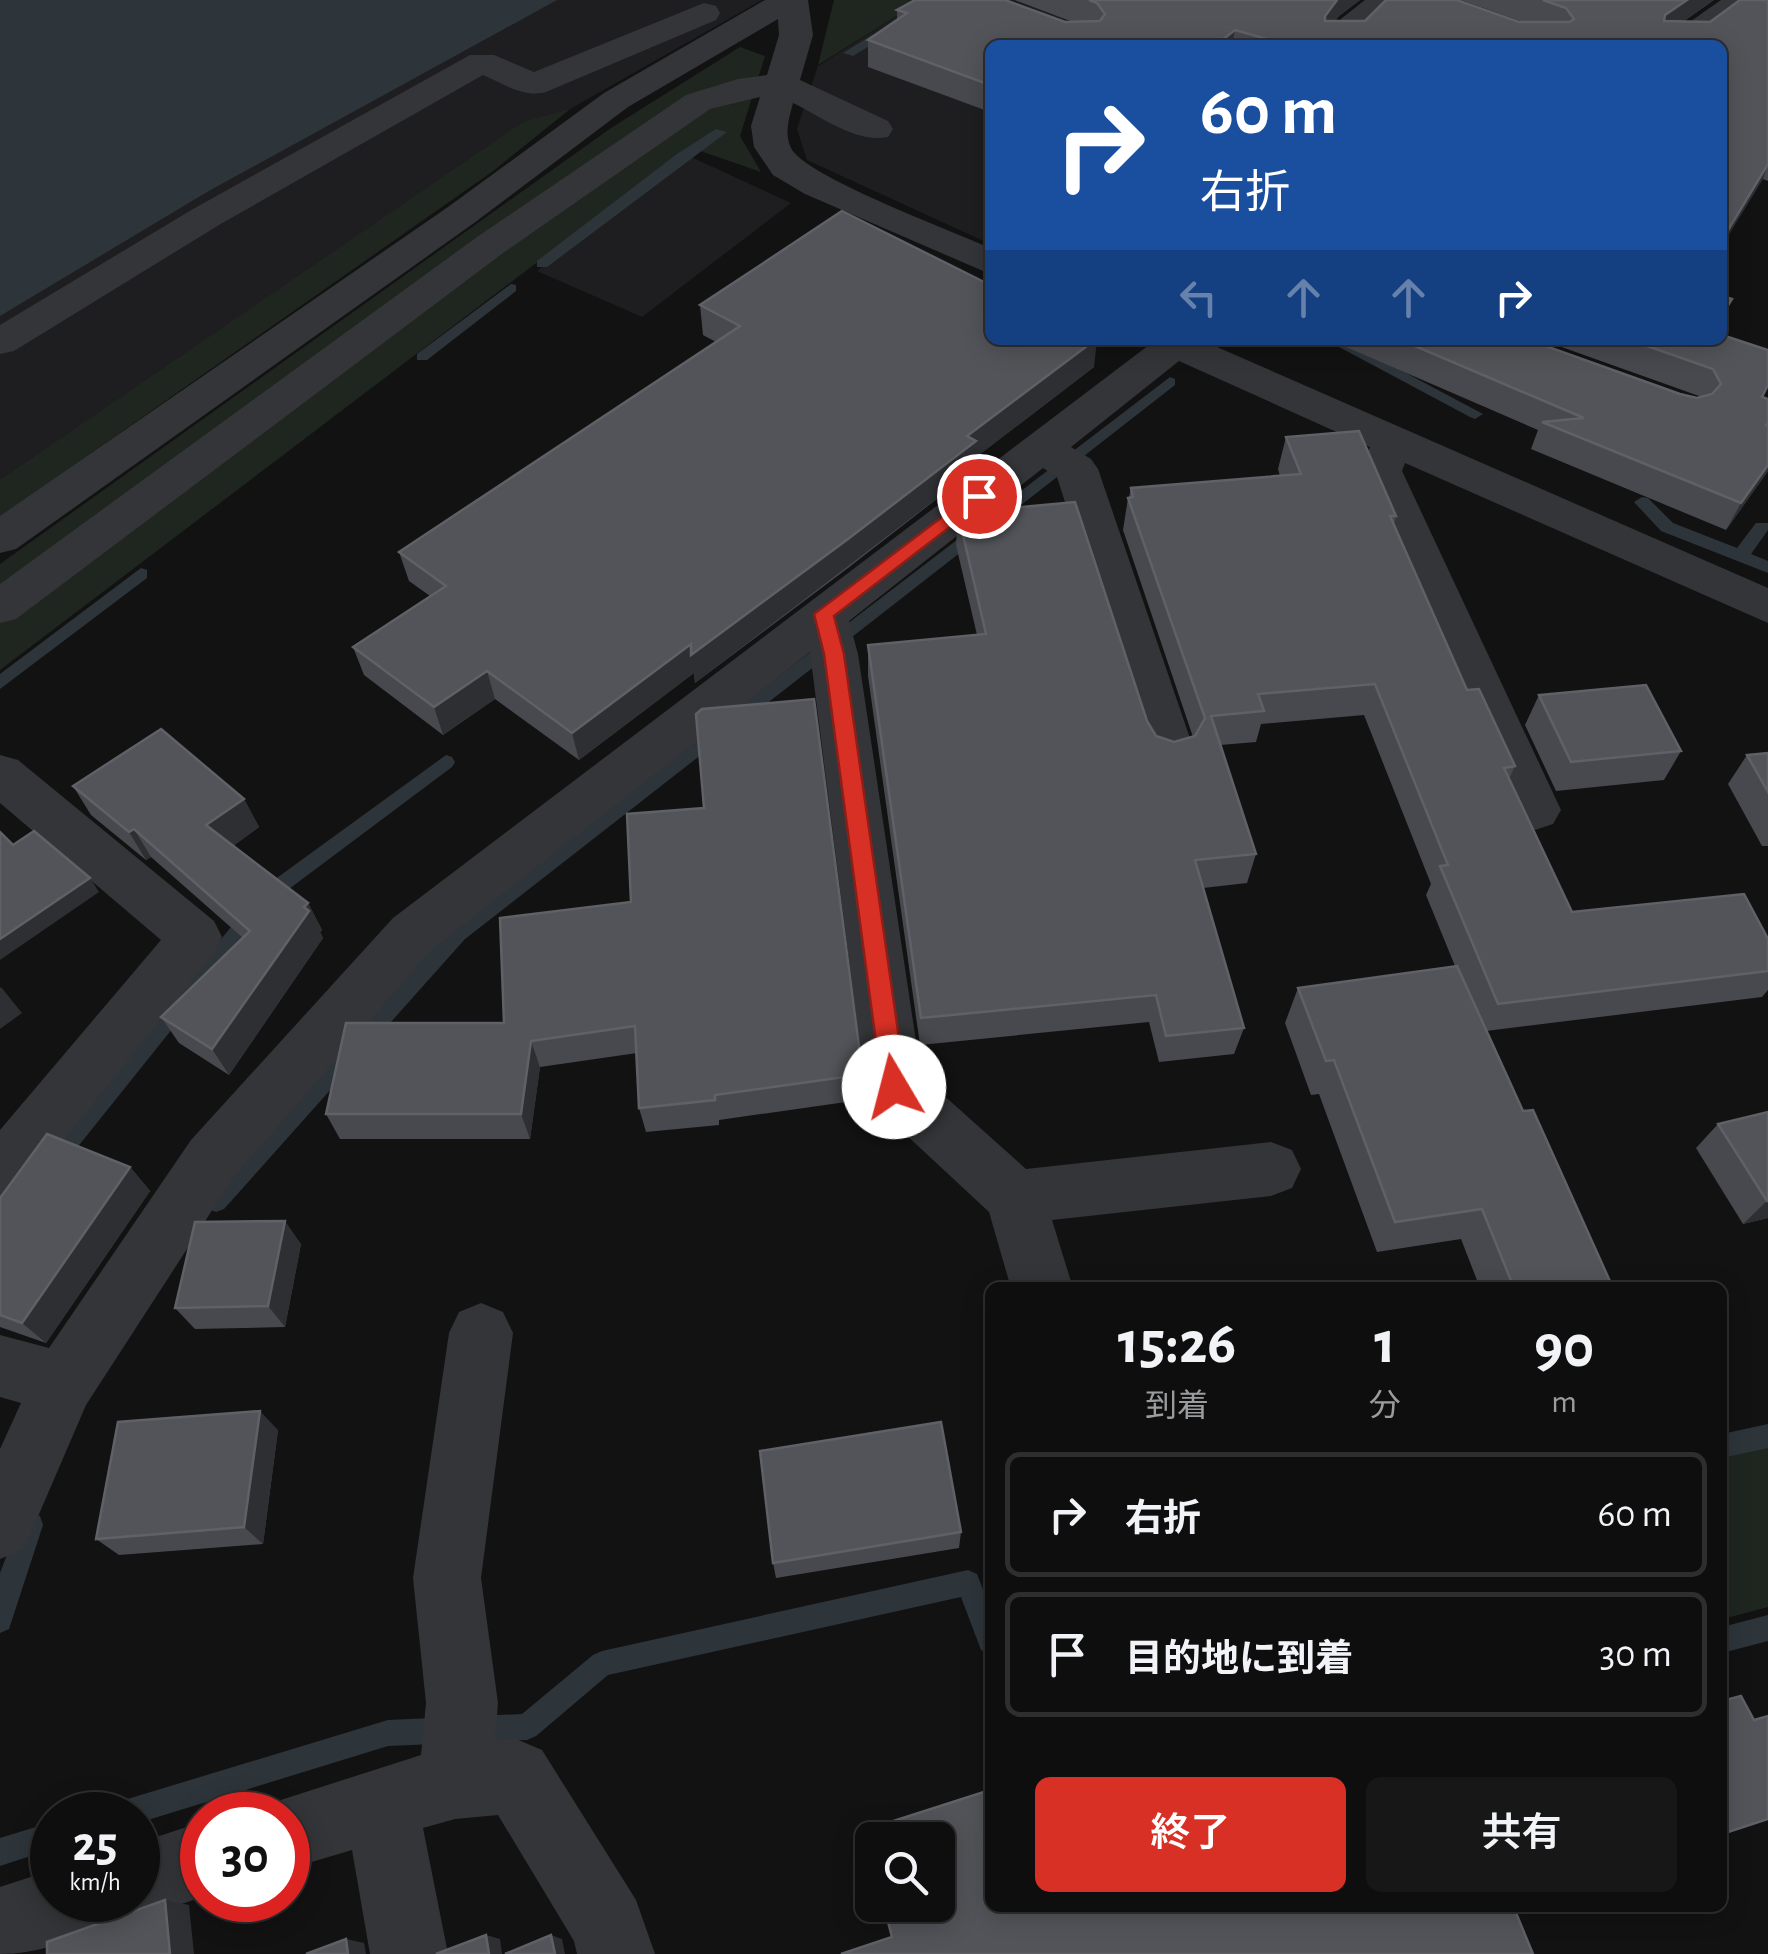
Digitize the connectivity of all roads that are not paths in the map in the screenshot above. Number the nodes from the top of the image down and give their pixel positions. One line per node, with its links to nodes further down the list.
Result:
1 (760, 0): 10 (street)
2 (791, 0): 7 (street); 15 (street)
3 (1385, 0): 5 (street)
4 (1744, 0): 6 (street)
5 (1343, 40)
6 (1682, 40)
7 (780, 84): 8 (street); 9 (street); 17 (street)
8 (875, 129)
9 (985, 260)
10 (0, 342)
11 (1171, 345): 14 (street)
12 (1181, 345): 13 (street)
13 (1394, 440): 16 (street); 21 (street)
14 (1058, 459): 18 (street); 19 (street)
15 (0, 538)
16 (1766, 601)
17 (0, 606)
18 (829, 634): 24 (street); 28 (street)
19 (1169, 750)
20 (0, 774): 23 (street)
21 (1536, 810)
22 (1271, 1169): 24 (street)
23 (0, 1174)
24 (1015, 1198): 25 (street)
25 (1040, 1282)
26 (481, 1333): 30 (street)
27 (0, 1366): 28 (street)
28 (63, 1383): 29 (street)
29 (0, 1525)
30 (454, 1782): 31 (street); 36 (street)
31 (381, 1802): 32 (street); 35 (street)
32 (310, 1825)
33 (30, 1915): 34 (street)
34 (0, 1925)
35 (409, 1954)
36 (616, 1954)

